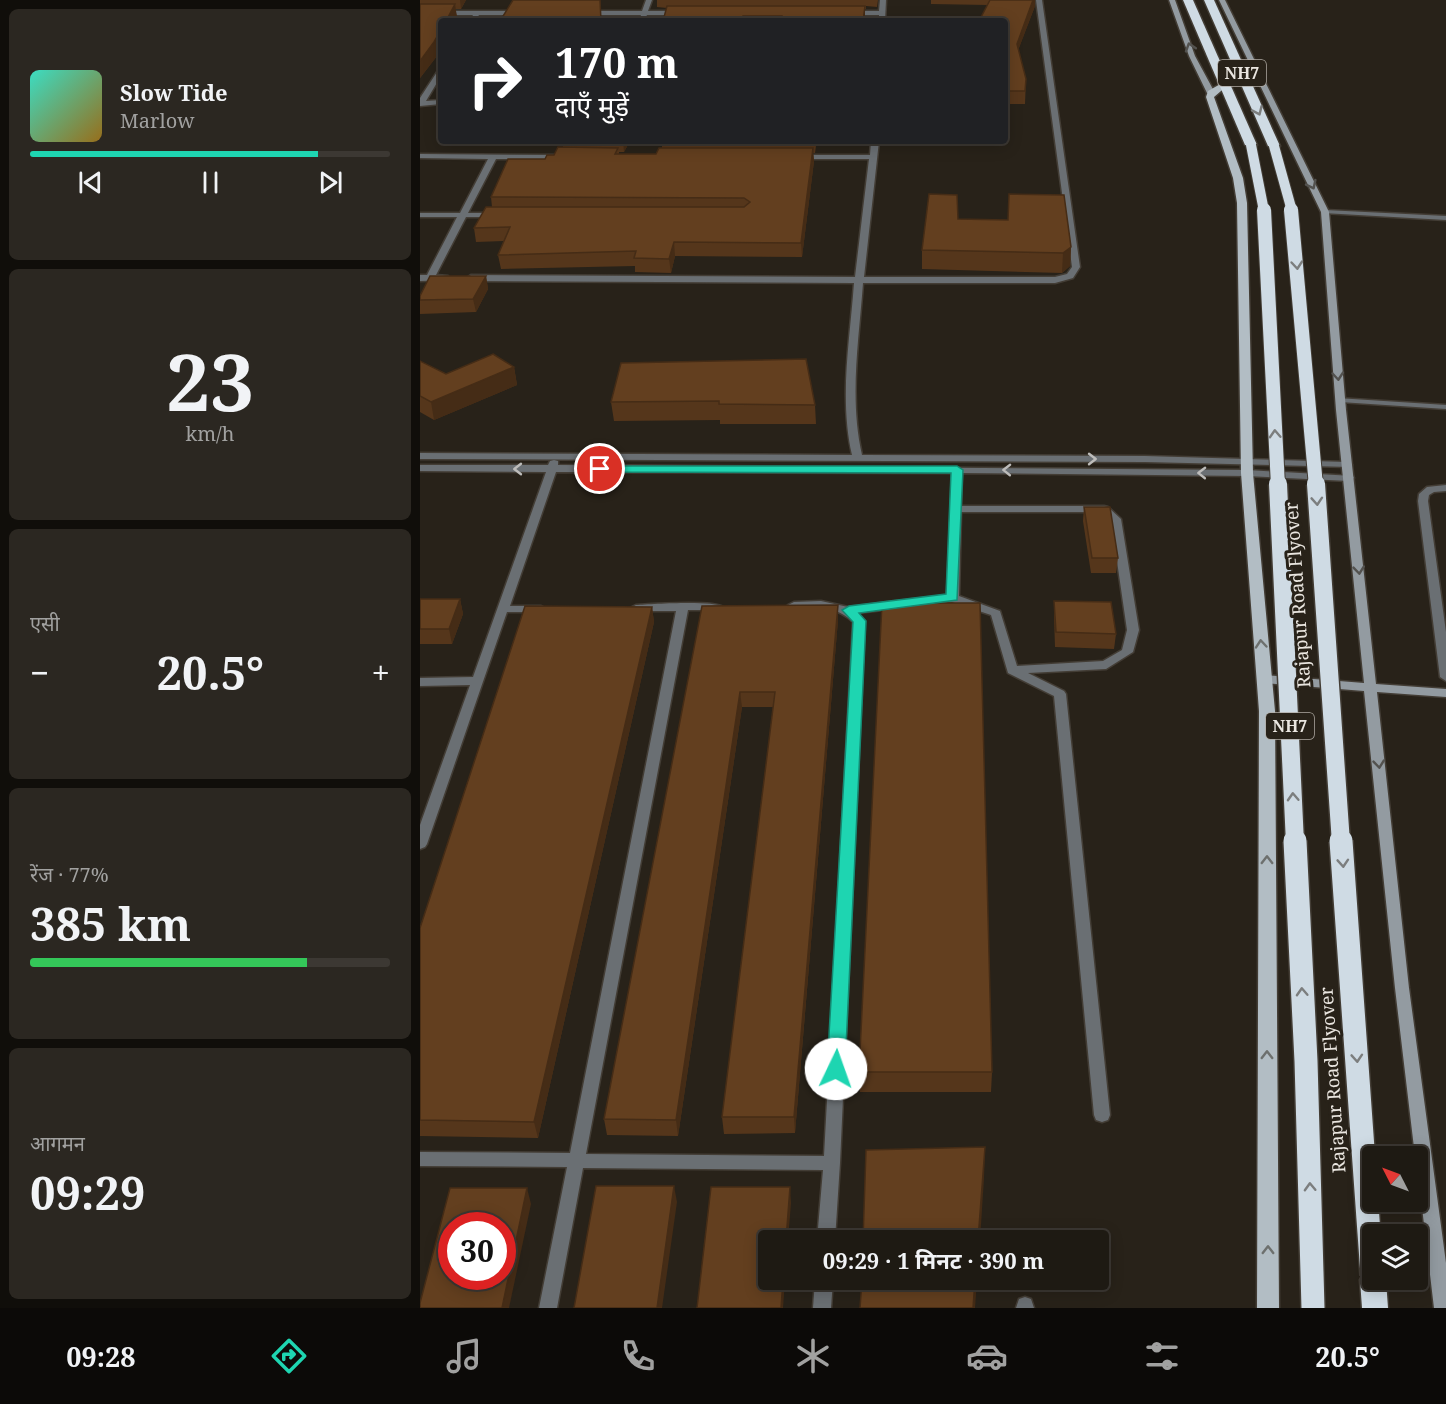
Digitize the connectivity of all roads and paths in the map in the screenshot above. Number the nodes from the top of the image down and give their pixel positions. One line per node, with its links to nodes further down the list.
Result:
1 (649, 0): 12 (street)
2 (883, 0): 15 (street)
3 (1039, 0): 38 (street)
4 (1172, 0): 20 (street, one-way to 4)
5 (1188, 0): 20 (highway, NH7)
6 (1209, 0): 71 (highway, Rajapur Road Flyover / NH7, one-way to 71, bridge)
7 (1222, 0): 29 (street, one-way to 29)
8 (420, 13): 9 (street)
9 (477, 13): 10 (street); 16 (street)
10 (525, 13)
11 (572, 13): 12 (street)
12 (644, 13): 13 (street); 17 (street)
13 (692, 13)
14 (835, 13): 15 (street)
15 (882, 13): 18 (street)
16 (474, 18)
17 (642, 18)
18 (882, 18)
19 (438, 75): 22 (street)
20 (1217, 89): 45 (main road); 78 (highway, Rajapur Road Flyover / NH7, one-way to 20, bridge)
21 (438, 102): 22 (street)
22 (420, 103)
23 (875, 144): 28 (street)
24 (420, 156): 25 (street)
25 (493, 157): 26 (street); 31 (street)
26 (565, 157)
27 (790, 157): 28 (street)
28 (873, 157): 38 (street)
29 (1325, 212): 33 (lane); 39 (street, one-way to 39)
30 (420, 215): 31 (street)
31 (463, 215): 32 (street); 35 (street)
32 (510, 215)
33 (1446, 218)
34 (420, 278): 35 (street)
35 (430, 278): 36 (street)
36 (454, 278)
37 (466, 278): 38 (street)
38 (860, 280): 42 (street)
39 (1340, 400): 40 (lane); 47 (street)
40 (1446, 407)
41 (420, 456): 43 (street)
42 (858, 458): 43 (street); 45 (street, one-way to 45)
43 (554, 463): 44 (street, one-way to 44); 46 (street); 55 (street)
44 (420, 468)
45 (1254, 468): 46 (street, one-way to 46); 47 (street); 60 (main road, one-way to 45)
46 (957, 470): 49 (street)
47 (1348, 471): 63 (street, one-way to 63)
48 (1446, 488): 59 (street)
49 (956, 509): 50 (street); 58 (street)
50 (953, 598): 57 (street); 58 (street)
51 (784, 605): 57 (street)
52 (728, 607): 54 (street)
53 (616, 608): 54 (street)
54 (684, 608): 69 (street)
55 (503, 609): 56 (street); 61 (street)
56 (559, 609)
57 (849, 610): 70 (street)
58 (1012, 670): 67 (street)
59 (1446, 677)
60 (1264, 679): 63 (street); 77 (main road, one-way to 60)
61 (477, 681): 62 (street); 65 (street)
62 (420, 682)
63 (1370, 686): 64 (street); 80 (street, one-way to 80)
64 (1446, 693)
65 (426, 810): 66 (street)
66 (420, 844)
67 (1102, 1115)
68 (420, 1159): 69 (street)
69 (577, 1162): 70 (street); 75 (street)
70 (832, 1163): 72 (street)
71 (1368, 1224)
72 (827, 1230)
73 (823, 1290): 76 (street)
74 (1374, 1290): 79 (highway)
75 (548, 1308)
76 (822, 1308)
77 (1268, 1308)
78 (1313, 1308)
79 (1375, 1308)
80 (1443, 1308)

